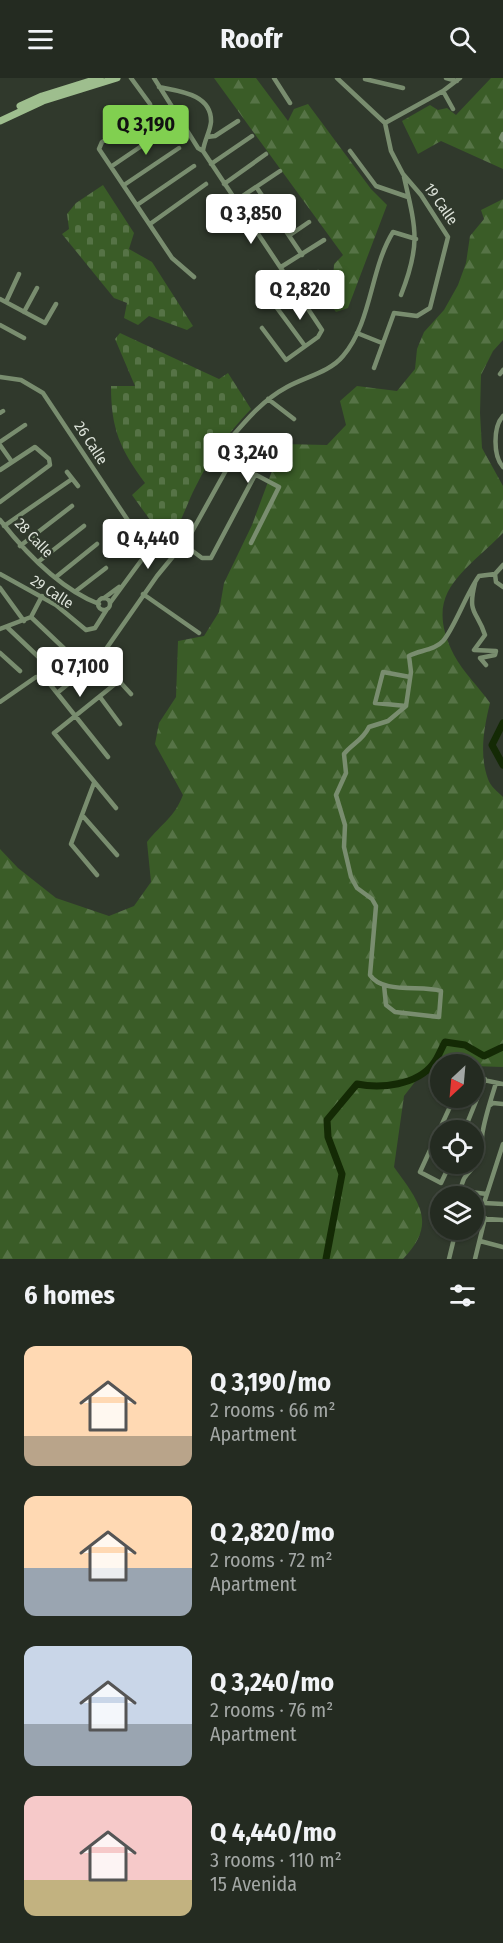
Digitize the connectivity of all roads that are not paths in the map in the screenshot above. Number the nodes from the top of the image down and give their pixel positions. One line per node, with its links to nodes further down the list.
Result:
1 (100, 78): 16 (main road)
2 (117, 78): 17 (main road)
3 (131, 78): 30 (street)
4 (154, 78): 11 (street)
5 (274, 78): 14 (street)
6 (337, 78): 19 (street)
7 (446, 78): 9 (street)
8 (365, 79): 10 (street)
9 (458, 79): 13 (street)
10 (379, 80): 12 (street)
11 (159, 87): 23 (street); 26 (street)
12 (403, 88)
13 (443, 91): 15 (street); 19 (street)
14 (290, 103)
15 (453, 109)
16 (0, 117)
17 (0, 121)
18 (238, 121): 23 (street)
19 (385, 123): 33 (street, 19 Calle)
20 (168, 128): 30 (street)
21 (503, 134): 24 (street)
22 (252, 136): 29 (street)
23 (207, 137): 26 (street)
24 (503, 140)
25 (179, 148): 36 (street)
26 (203, 151): 29 (street)
27 (350, 151): 38 (street)
28 (266, 154): 35 (street)
29 (211, 164): 35 (street)
30 (112, 166): 36 (street)
31 (194, 166): 40 (street)
32 (280, 171): 37 (street)
33 (403, 174): 38 (street); 63 (street, 19 Calle)
34 (206, 184): 42 (street)
35 (224, 184): 39 (street)
36 (124, 185): 40 (street)
37 (257, 188): 39 (street); 43 (street)
38 (408, 197): 44 (street)
39 (235, 201): 47 (street)
40 (137, 205): 42 (street)
41 (309, 222): 43 (street)
42 (150, 224): 50 (street)
43 (290, 236): 46 (street)
44 (416, 239): 53 (street); 61 (street)
45 (324, 240): 46 (street)
46 (302, 255): 47 (street)
47 (280, 267): 51 (street)
48 (318, 272): 51 (street)
49 (19, 274): 55 (street)
50 (194, 277)
51 (293, 286): 64 (street)
52 (37, 288): 58 (street)
53 (401, 296)
54 (0, 299): 55 (street)
55 (6, 302): 58 (street)
56 (56, 304): 58 (street)
57 (278, 308): 64 (street)
58 (24, 312)
59 (0, 325): 62 (street)
60 (262, 328): 64 (street)
61 (357, 333): 63 (street); 67 (street)
62 (24, 338)
63 (382, 343): 65 (street, 19 Calle)
64 (305, 346)
65 (374, 368)
66 (0, 377): 96 (street, 26 Calle)
67 (268, 399): 69 (street); 72 (street)
68 (503, 416): 74 (street)
69 (294, 419)
70 (25, 425): 71 (street)
71 (0, 444): 73 (street)
72 (230, 461): 77 (street); 87 (street)
73 (12, 462): 75 (street); 80 (street)
74 (503, 467)
75 (0, 470)
76 (67, 472): 78 (street)
77 (255, 475): 85 (street); 87 (street)
78 (72, 479): 79 (street); 83 (street)
79 (78, 486)
80 (0, 502)
81 (72, 506): 88 (street)
82 (0, 520): 83 (street, 28 Calle)
83 (4, 526): 88 (street, 28 Calle)
84 (84, 526): 89 (street)
85 (251, 543)
86 (97, 544): 94 (street)
87 (183, 544): 100 (street)
88 (20, 546): 89 (street, 28 Calle)
89 (38, 562): 94 (street, 28 Calle)
90 (503, 565): 93 (street)
91 (106, 568): 99 (street)
92 (0, 574): 101 (street, 29 Calle)
93 (495, 574): 95 (street); 97 (street)
94 (56, 576): 99 (street, 28 Calle)
95 (476, 580): 114 (street); 117 (street)
96 (122, 586): 102 (street); 103 (street)
97 (503, 587)
98 (0, 588): 106 (street)
99 (78, 592): 102 (street, 28 Calle)
100 (143, 594): 110 (street); 113 (street)
101 (42, 596): 105 (street); 107 (street, 29 Calle)
102 (100, 602): 103 (street); 104 (street, 28 Calle); 107 (street)
103 (110, 603): 104 (street)
104 (107, 609): 107 (street)
105 (32, 617): 106 (street); 112 (street)
106 (24, 621): 108 (street)
107 (99, 622)
108 (8, 628): 109 (street); 115 (street)
109 (0, 629)
110 (199, 633)
111 (0, 652): 116 (street)
112 (71, 655)
113 (99, 659): 118 (street); 119 (street)
114 (486, 665)
115 (48, 666)
116 (20, 671)
117 (410, 677): 123 (street); 123 (street)
118 (120, 680): 120 (street); 121 (street)
119 (57, 693): 122 (street); 124 (street)
120 (130, 694)
121 (100, 698): 124 (street); 125 (street)
122 (0, 702)
123 (406, 706): 132 (street)
124 (75, 716): 126 (street); 127 (street)
125 (120, 724)
126 (108, 757)
127 (94, 783): 128 (street); 129 (street)
128 (116, 808)
129 (82, 815): 130 (street); 131 (street)
130 (117, 855)
131 (97, 875)
132 (384, 985): 132 (street)
133 (485, 1079): 134 (street); 138 (street)
134 (496, 1083): 135 (street); 137 (street)
135 (503, 1084)
136 (503, 1104): 137 (street)
137 (489, 1107): 142 (street)
138 (468, 1120)
139 (503, 1144): 142 (street)
140 (430, 1150): 141 (street)
141 (446, 1174)
142 (487, 1194): 143 (street)
143 (503, 1204)
144 (485, 1218): 145 (street); 147 (street)
145 (503, 1220)
146 (454, 1240): 149 (street)
147 (480, 1241): 148 (street); 150 (street)
148 (503, 1247)
149 (449, 1259)
150 (475, 1259)

